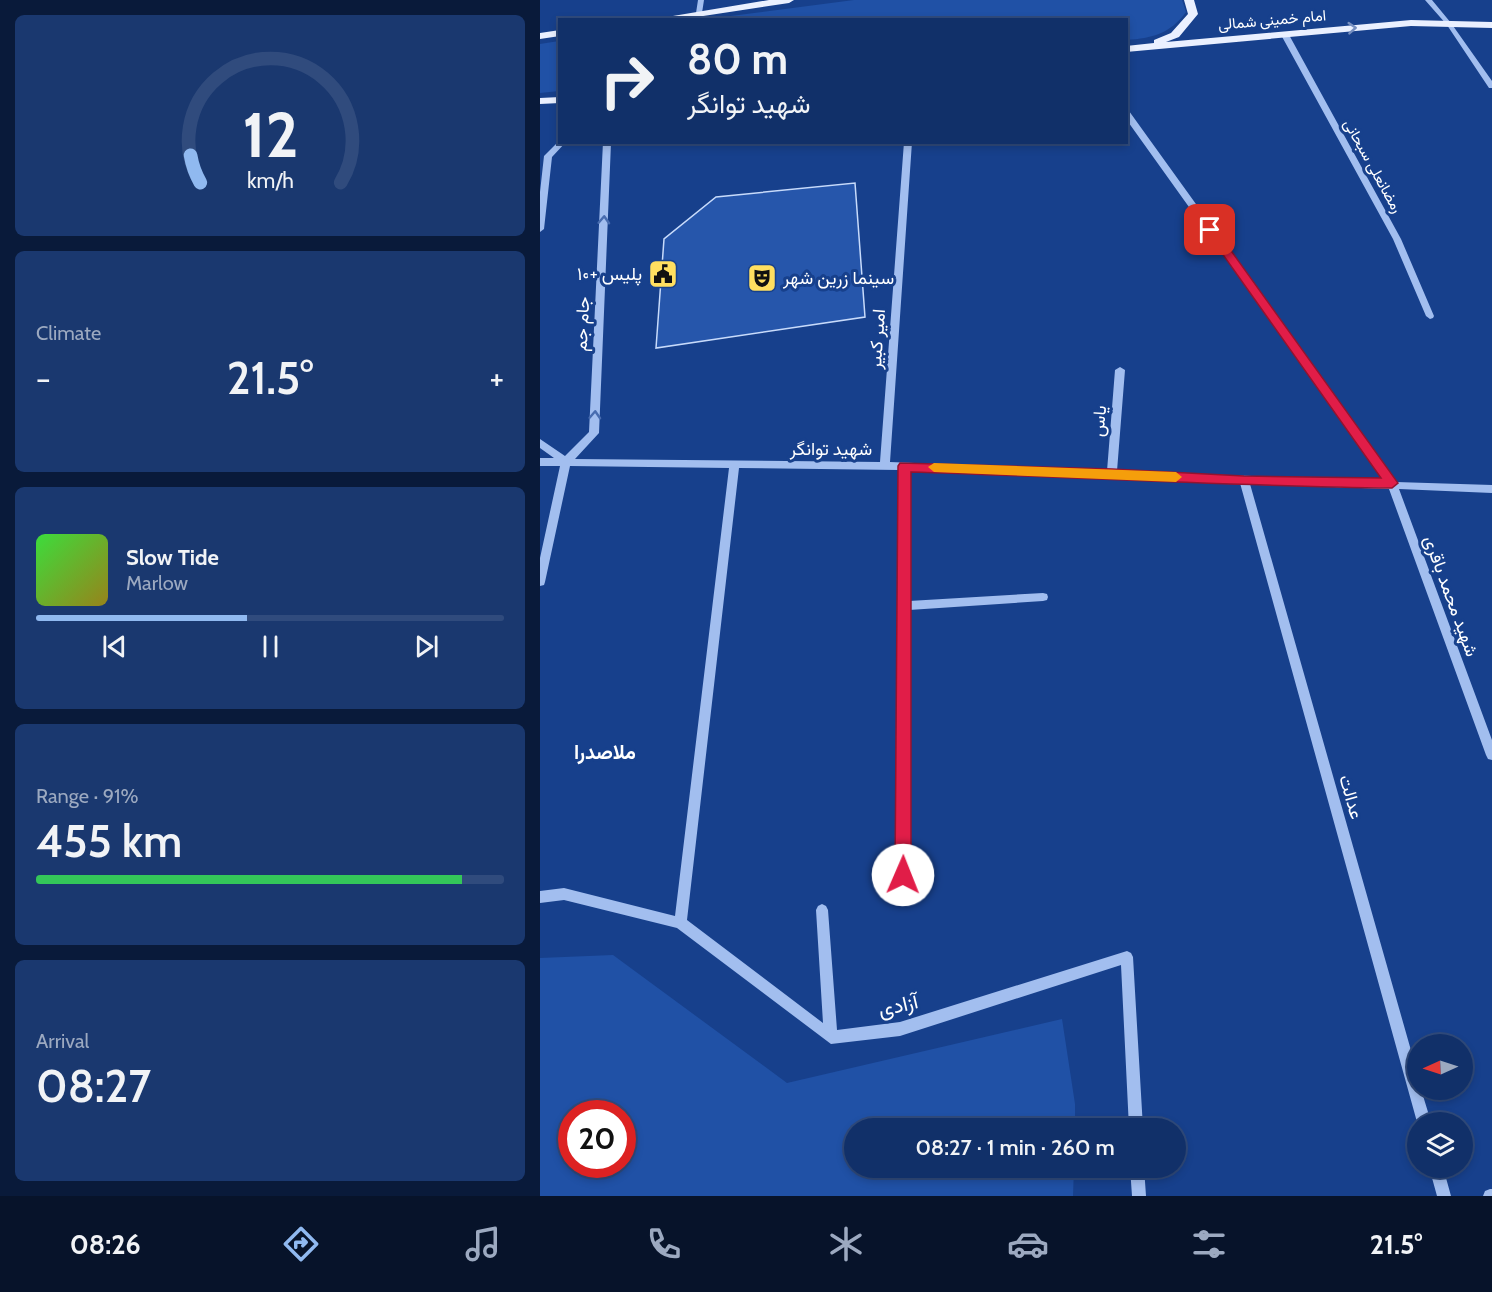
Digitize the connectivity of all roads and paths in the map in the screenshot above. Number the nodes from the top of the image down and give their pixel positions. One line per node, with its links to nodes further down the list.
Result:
1 (701, 0): 5 (street)
2 (789, 0): 5 (main road)
3 (1190, 0): 12 (main road)
4 (1428, 0): 7 (street)
5 (699, 13): 6 (main road)
6 (667, 18)
7 (1449, 24): 8 (main road, امام خمینی شمالی); 10 (main road, امام خمینی شمالی, one-way to 7); 14 (street)
8 (1492, 25)
9 (558, 33): 11 (main road)
10 (1284, 33): 12 (main road, امام خمینی شمالی); 24 (street, رمضانعلی سبحانی)
11 (540, 36)
12 (1144, 48): 13 (main road, امام خمینی شمالی)
13 (1128, 49)
14 (1492, 86)
15 (558, 100): 16 (main road)
16 (540, 102)
17 (1128, 116): 34 (street, شهید محمد باقری)
18 (560, 144): 22 (street)
19 (607, 144): 28 (street, جام جم, one-way to 19)
20 (908, 144): 30 (street, امیر کبیر)
21 (540, 151): 22 (street)
22 (548, 156): 23 (street)
23 (540, 230)
24 (1430, 316)
25 (1120, 370): 32 (street, یاس)
26 (540, 443): 28 (street)
27 (540, 462): 28 (street, شهید توانگر)
28 (566, 462): 29 (street, شهید توانگر); 36 (street)
29 (734, 466): 30 (street, شهید توانگر); 43 (street)
30 (885, 466): 31 (street, شهید توانگر)
31 (904, 466): 32 (street, شهید توانگر); 38 (street)
32 (1112, 473): 33 (street, شهید توانگر)
33 (1244, 481): 34 (street, شهید توانگر); 45 (street, عدالت)
34 (1392, 483): 35 (street, شهید توانگر); 39 (street, شهید محمد باقری)
35 (1492, 489)
36 (540, 582)
37 (1043, 597): 38 (street)
38 (905, 606): 40 (street)
39 (1492, 755)
40 (903, 875)
41 (540, 897): 43 (street)
42 (822, 910): 44 (street)
43 (680, 923): 44 (street)
44 (831, 1037): 46 (street, آزادی)
45 (1421, 1112)
46 (1135, 1118)
47 (1138, 1178): 49 (street)
48 (1439, 1178): 50 (street)
49 (1139, 1196)
50 (1444, 1196)

